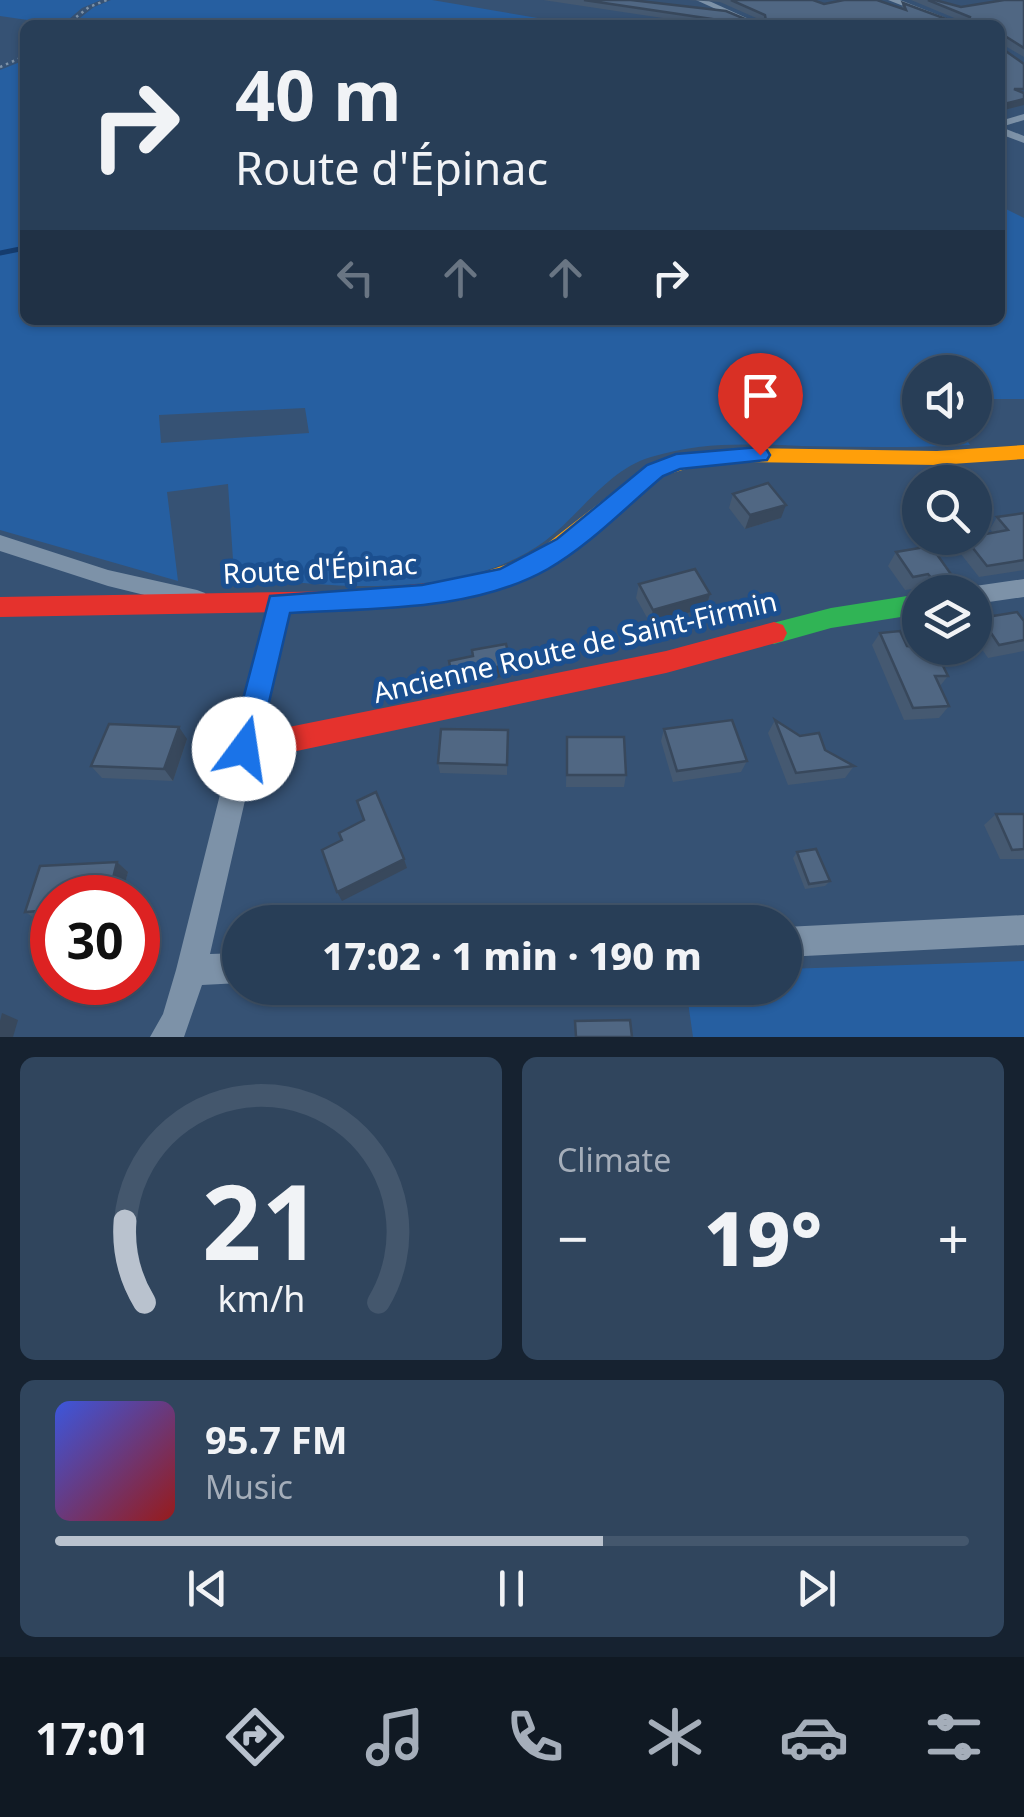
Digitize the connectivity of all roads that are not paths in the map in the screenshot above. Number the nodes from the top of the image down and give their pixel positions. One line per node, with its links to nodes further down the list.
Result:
1 (892, 0): 4 (street)
2 (699, 6): 3 (street)
3 (746, 20)
4 (946, 20)
5 (1024, 452): 9 (main road, Route d'Épinac)
6 (0, 542): 10 (street)
7 (1024, 588): 8 (street)
8 (992, 593)
9 (279, 604): 10 (main road, Route d'Épinac); 13 (street)
10 (218, 605): 11 (main road, Route d'Épinac)
11 (0, 607)
12 (902, 607): 13 (main road, Ancienne Route de Saint-Firmin)
13 (244, 749): 17 (street)
14 (1024, 930): 15 (street)
15 (802, 941)
16 (222, 969): 17 (street)
17 (190, 970): 18 (street)
18 (166, 1037)

